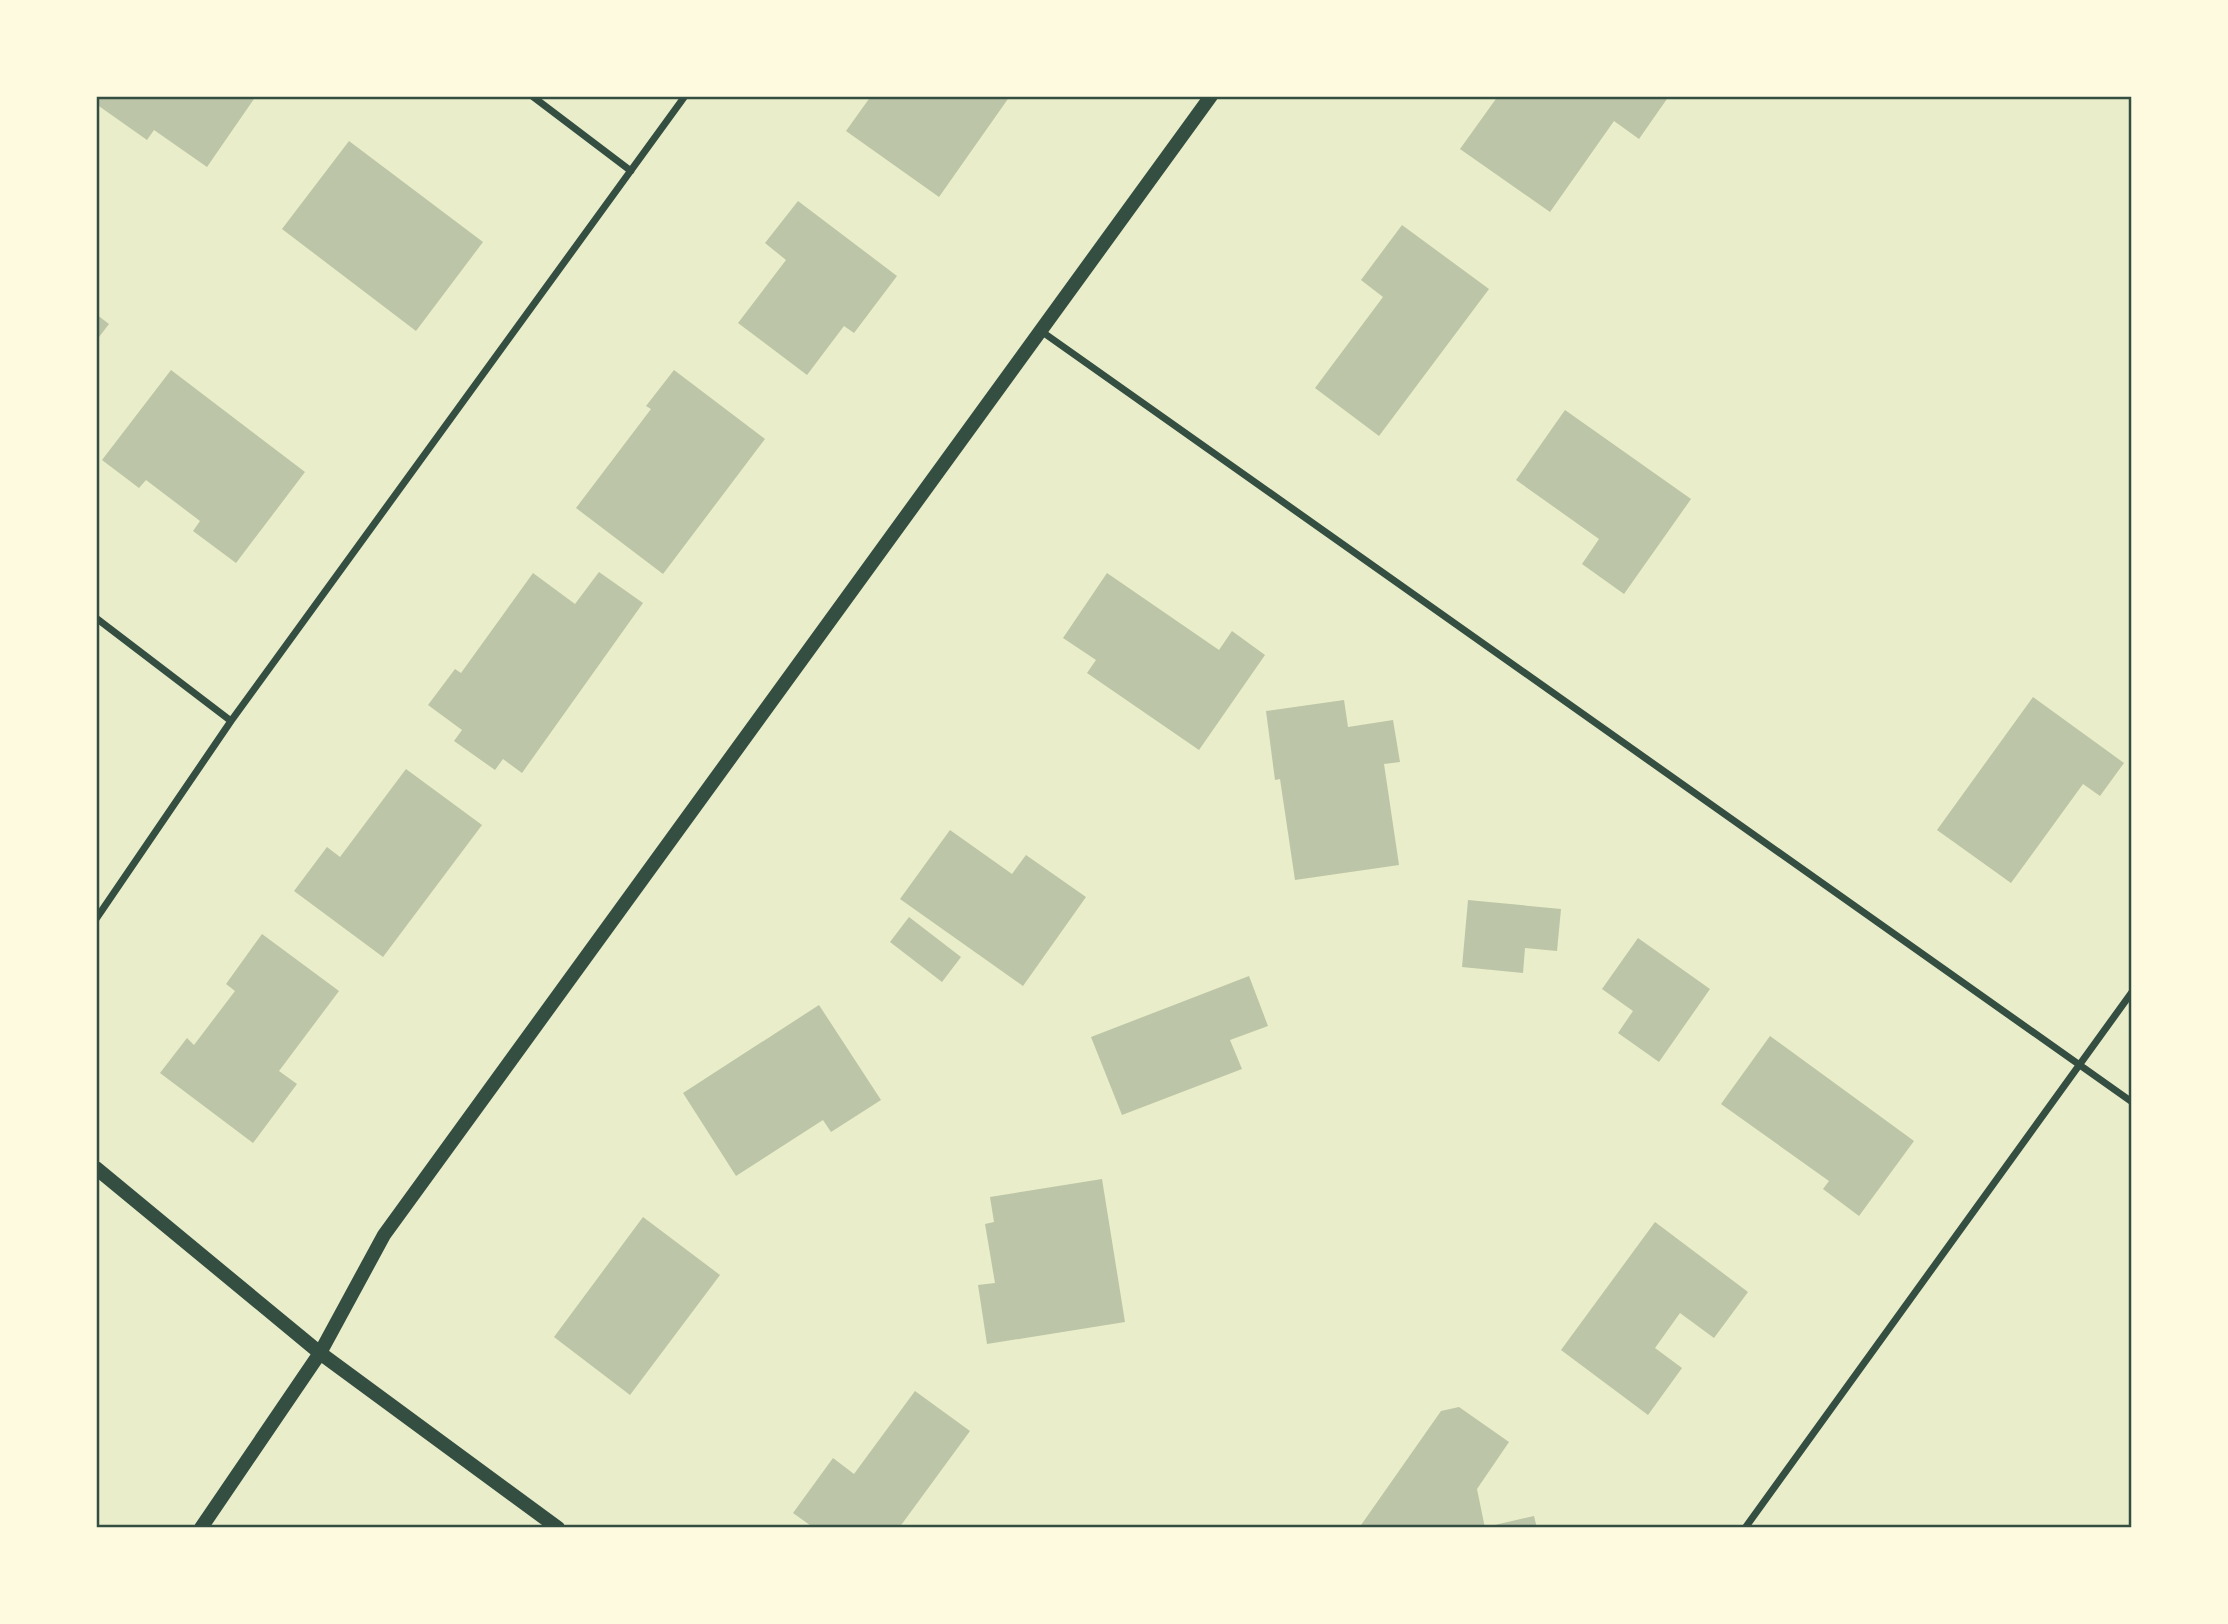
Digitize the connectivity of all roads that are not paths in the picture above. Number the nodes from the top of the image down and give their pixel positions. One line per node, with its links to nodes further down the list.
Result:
1 (532, 96): 4 (street)
2 (685, 96): 4 (street)
3 (1211, 96): 5 (main road)
4 (631, 171): 7 (street)
5 (1041, 330): 10 (street); 13 (main road)
6 (96, 618): 7 (street)
7 (231, 721): 8 (street)
8 (96, 919)
9 (2132, 992): 10 (street)
10 (2079, 1065): 11 (street); 16 (street)
11 (2132, 1102)
12 (96, 1168): 13 (main road)
13 (320, 1353): 14 (main road); 15 (main road)
14 (201, 1528)
15 (558, 1528)
16 (1745, 1528)

